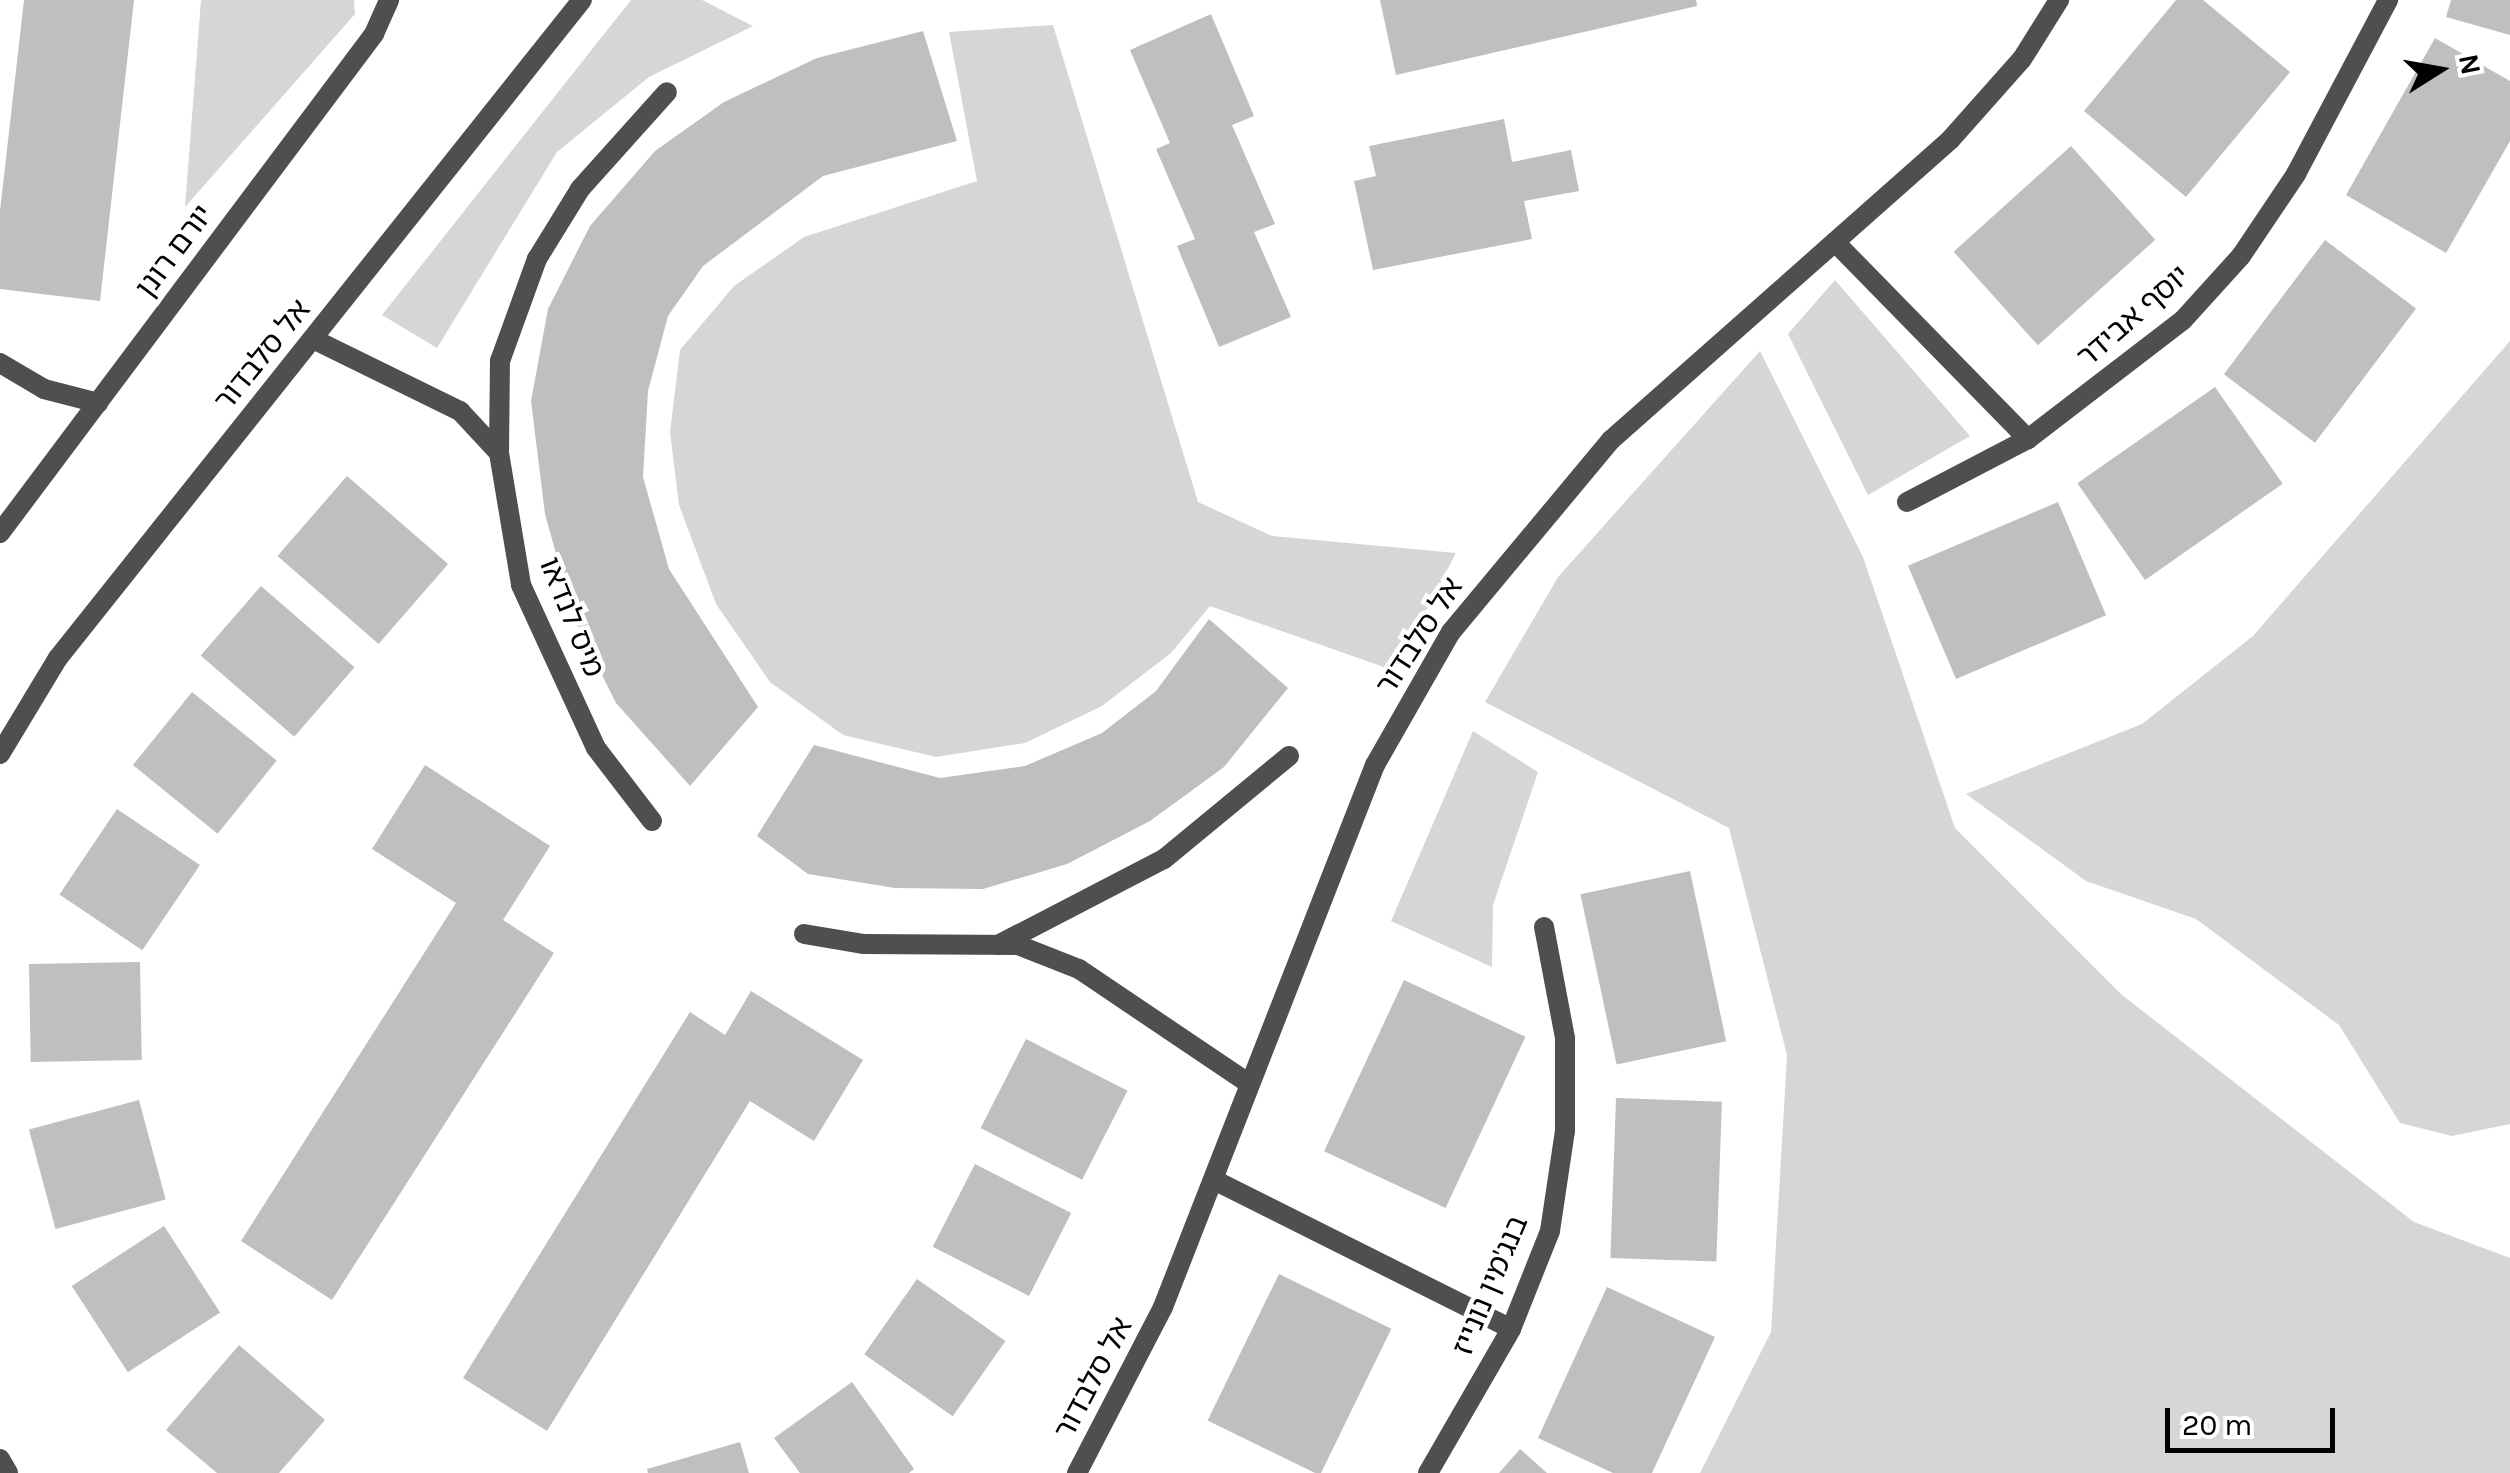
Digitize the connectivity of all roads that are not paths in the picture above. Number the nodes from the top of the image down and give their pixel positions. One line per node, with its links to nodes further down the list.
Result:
1 (388, 0): 9 (street, יורם רונן)
2 (582, 0): 7 (street, אל סלבדור)
3 (2060, 0): 6 (street, אל סלבדור)
4 (2388, 0): 10 (street, יוסף אבידר)
5 (667, 92): 11 (street, מיס לנדאו)
6 (1835, 242): 10 (street); 20 (street, אל סלבדור)
7 (314, 339): 11 (street); 14 (street, אל סלבדור)
8 (0, 362): 9 (street)
9 (98, 402): 13 (street, יורם רונן)
10 (2028, 440): 12 (street, יוסף אבידר)
11 (499, 452): 16 (street, מיס לנדאו)
12 (1906, 502)
13 (0, 533)
14 (0, 754)
15 (1289, 756): 19 (street)
16 (652, 821)
17 (1544, 927): 22 (street, בנג'מין נונייז)
18 (804, 934): 19 (street)
19 (998, 945): 20 (street)
20 (1248, 1083): 21 (street, אל סלבדור)
21 (1214, 1180): 22 (street); 25 (street, אל סלבדור)
22 (1511, 1329): 26 (street, בנג'מין נונייז)
23 (0, 1459): 24 (street)
24 (8, 1473)
25 (1077, 1473)
26 (1428, 1473)

